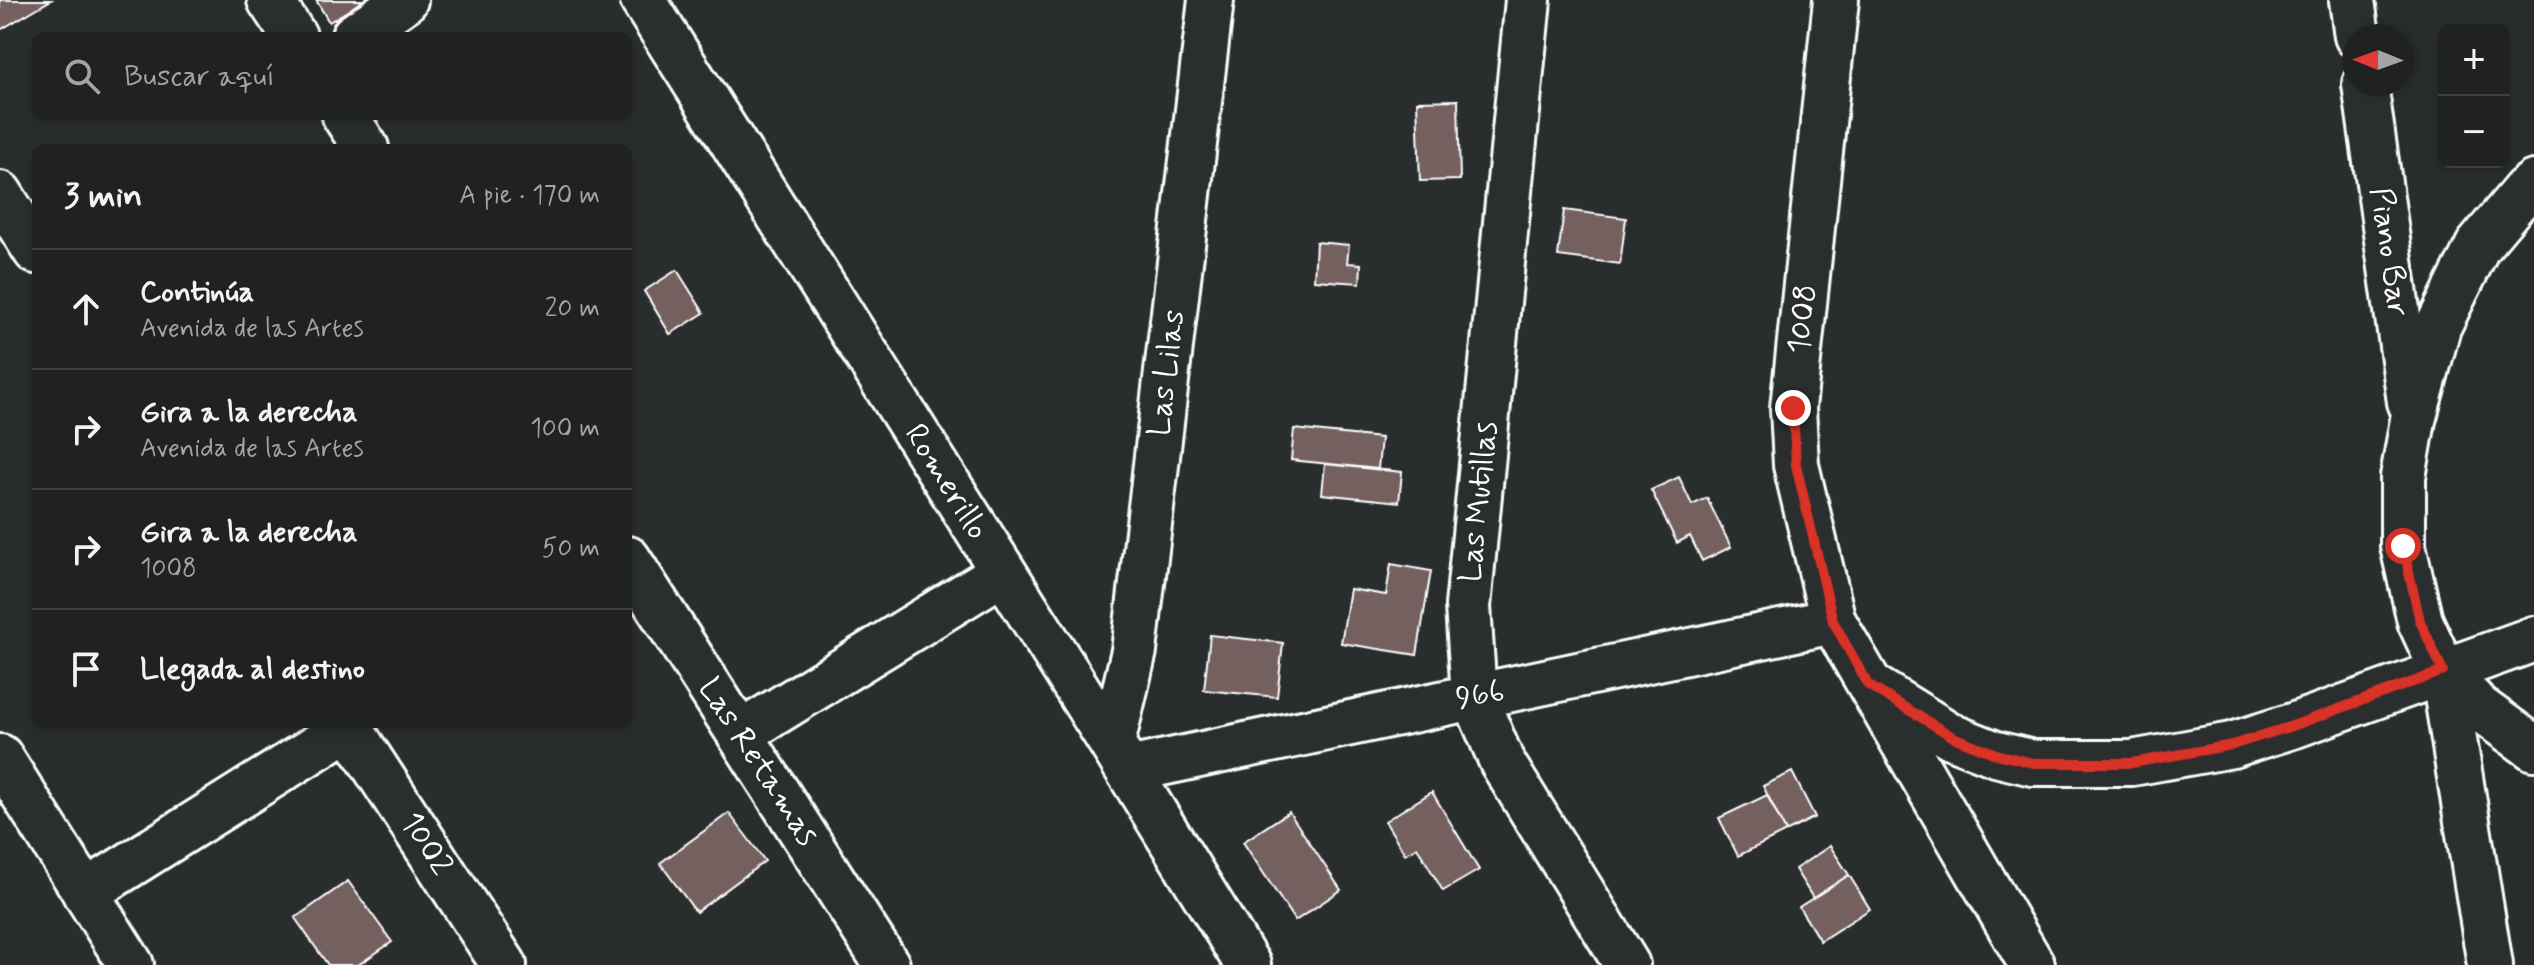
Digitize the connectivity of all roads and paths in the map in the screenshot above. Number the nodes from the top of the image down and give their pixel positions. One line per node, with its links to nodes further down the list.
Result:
1 (270, 0): 9 (street)
2 (405, 0): 10 (street)
3 (643, 0): 19 (street, Romerillo)
4 (1211, 0): 30 (street, Las Lilas)
5 (1528, 0): 24 (street, Las Mutillas)
6 (1836, 0): 20 (street, 1008)
7 (2352, 0): 8 (street)
8 (2355, 24)
9 (291, 32)
10 (360, 32)
11 (2367, 96): 17 (street, Piano Bar)
12 (348, 120): 13 (street)
13 (363, 144)
14 (2534, 183): 17 (street)
15 (0, 194): 16 (street)
16 (32, 245)
17 (2413, 420): 22 (street)
18 (632, 565): 27 (street, Las Retamas)
19 (1003, 572): 27 (street); 30 (street, Romerillo)
20 (1833, 621): 23 (street, 1008); 24 (street, 966)
21 (2534, 639): 22 (street)
22 (2443, 671): 23 (street); 28 (street); 38 (street)
23 (1868, 685): 37 (street, 1008)
24 (1474, 696): 30 (street, 966); 36 (street, Las Mutillas)
25 (345, 728): 31 (street)
26 (349, 728): 33 (street, 1002)
27 (740, 734): 34 (street, Las Retamas)
28 (2534, 748)
29 (0, 757): 31 (street)
30 (1120, 757): 35 (street, Romerillo)
31 (85, 893): 32 (street)
32 (131, 965)
33 (504, 965)
34 (887, 965)
35 (1248, 965)
36 (1627, 965)
37 (2032, 965)
38 (2490, 965)

